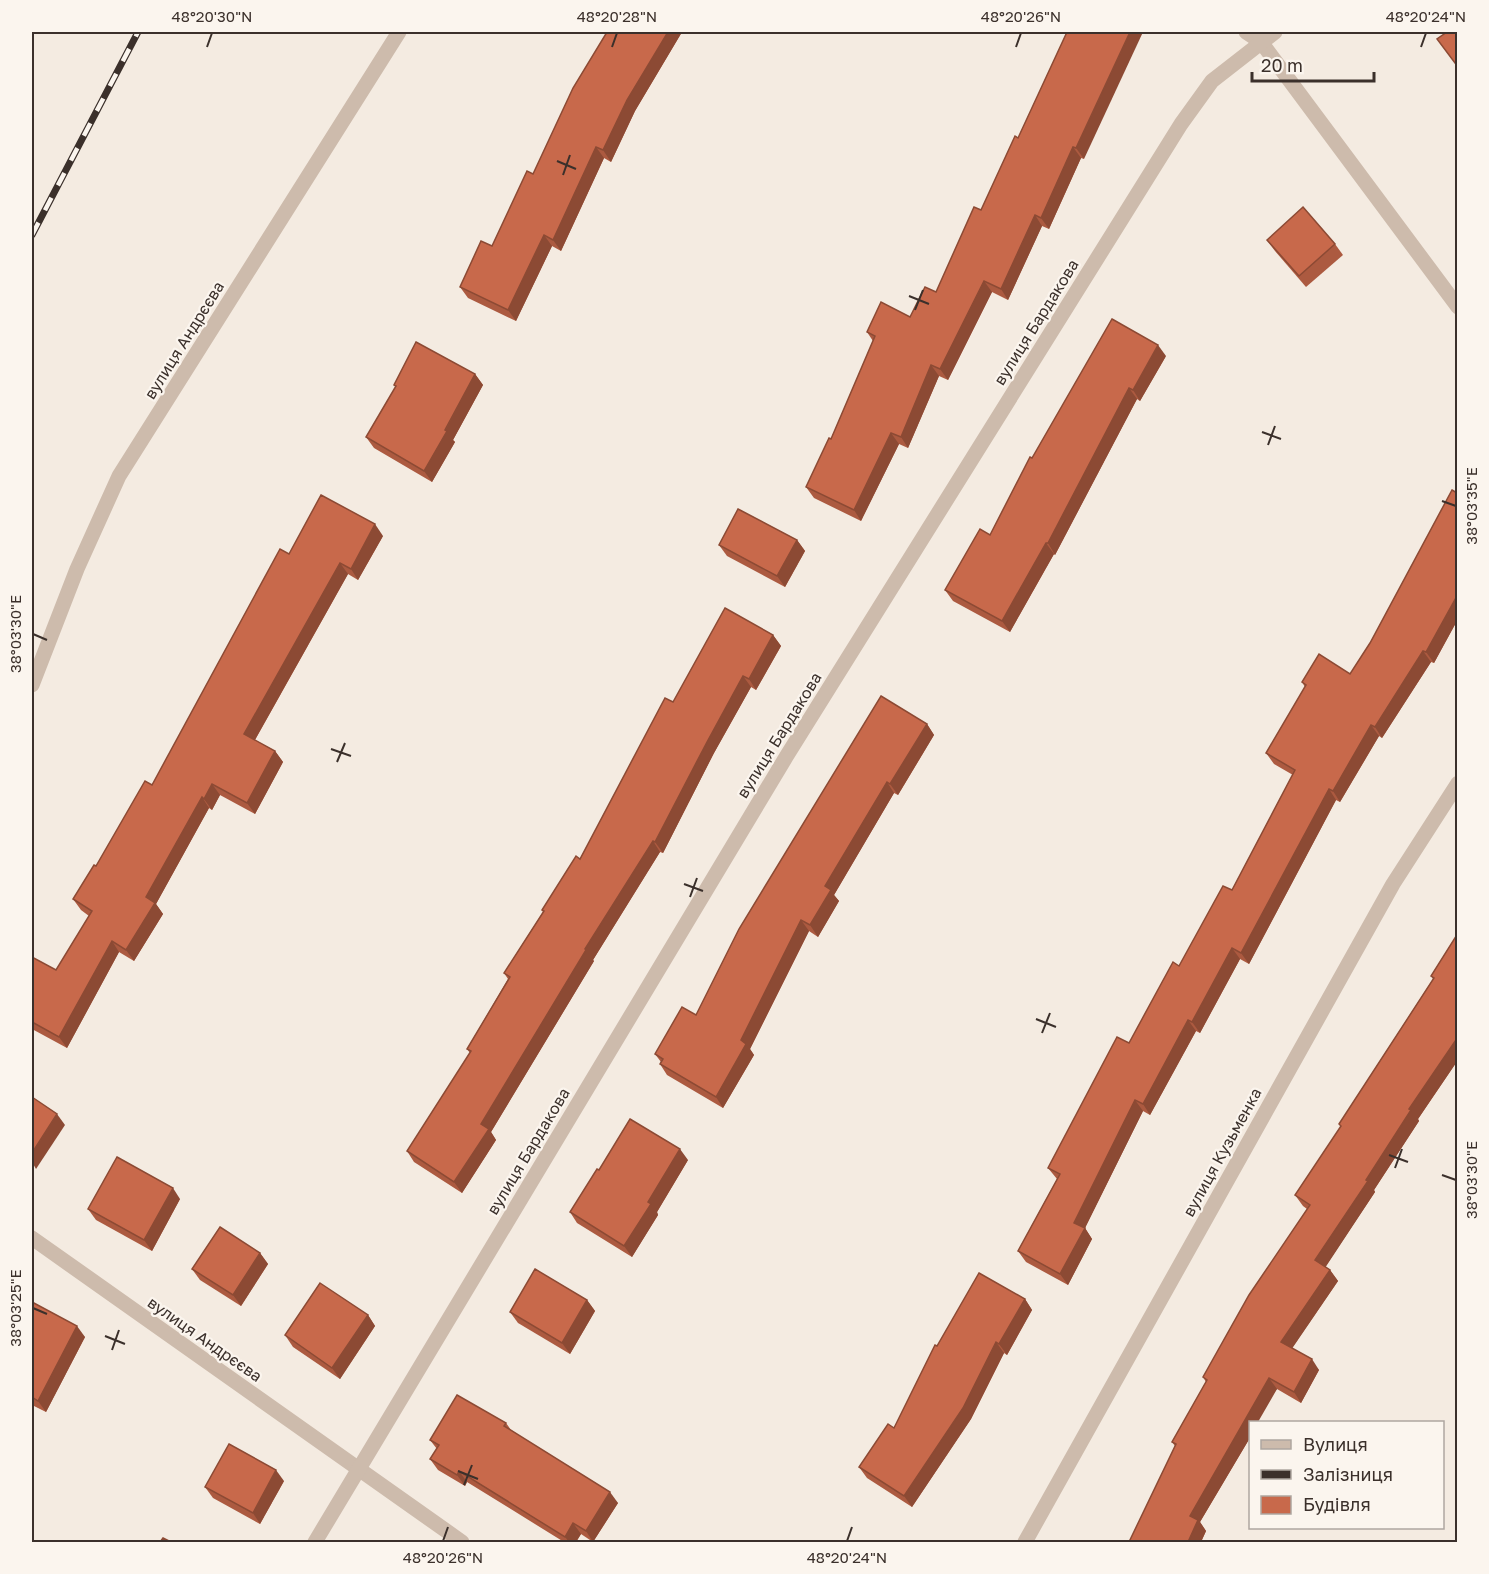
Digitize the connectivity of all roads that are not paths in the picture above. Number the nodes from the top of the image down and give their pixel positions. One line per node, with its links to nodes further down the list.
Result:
1 (399, 32): 6 (street, вулиця Андрєєва)
2 (1246, 32): 4 (street)
3 (1275, 32): 4 (street, вулиця Бардакова)
4 (1261, 42): 5 (street); 9 (street, вулиця Бардакова)
5 (1458, 307)
6 (32, 685)
7 (1458, 783): 12 (street, вулиця Кузьменка)
8 (32, 1238): 9 (street, вулиця Андрєєва)
9 (358, 1469): 10 (street, вулиця Бардакова); 11 (street)
10 (315, 1542)
11 (462, 1542)
12 (1025, 1542)

